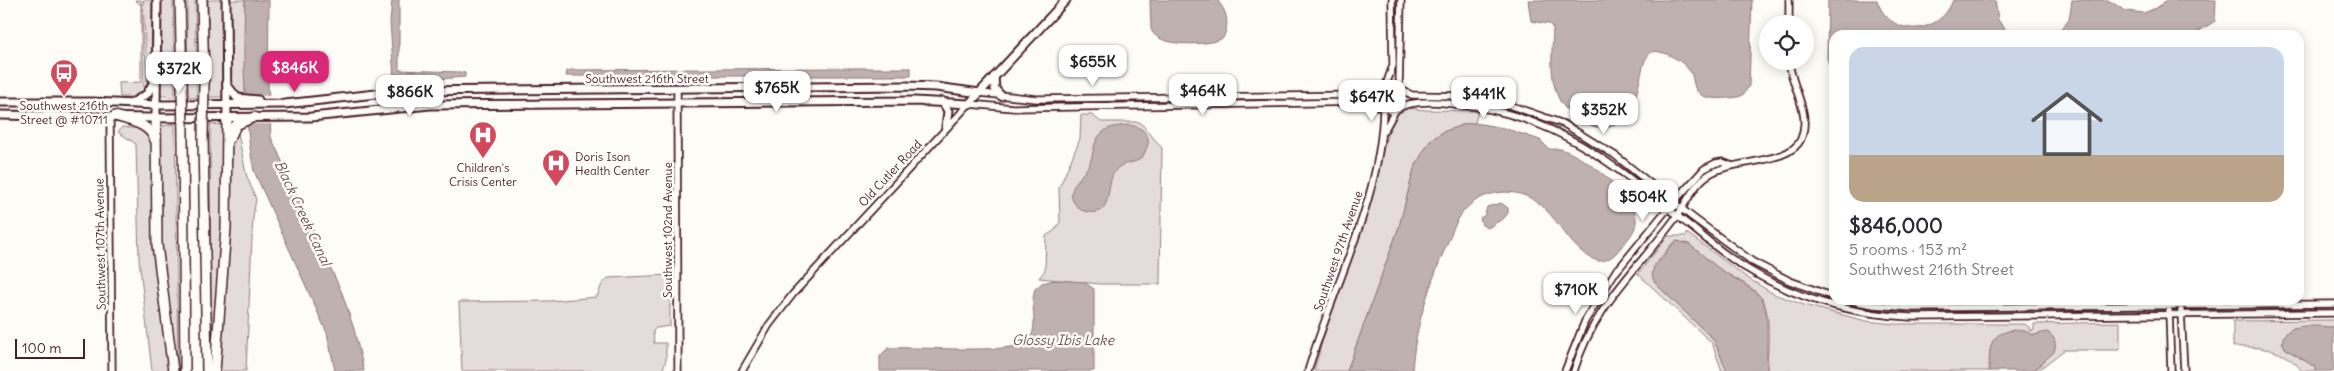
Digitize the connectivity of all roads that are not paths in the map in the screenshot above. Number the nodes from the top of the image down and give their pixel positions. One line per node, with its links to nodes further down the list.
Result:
1 (157, 0): 11 (main road)
2 (180, 0): 64 (highway, bridge)
3 (202, 0): 65 (highway, bridge)
4 (226, 0): 13 (main road)
5 (1066, 0): 12 (main road, Old Cutler Road)
6 (1392, 0): 15 (street)
7 (1401, 0): 16 (street)
8 (1789, 0): 9 (street)
9 (1789, 15)
10 (1790, 70): 42 (street)
11 (156, 77): 23 (main road); 27 (main road)
12 (994, 77): 17 (main road, Old Cutler Road); 18 (main road)
13 (226, 83): 21 (main road); 24 (main road)
14 (677, 89): 17 (main road, Southwest 216th Street); 21 (main road, Southwest 216th Street); 25 (street, Southwest 102nd Avenue)
15 (1384, 89): 16 (street); 18 (street, Southwest 216th Street); 29 (street)
16 (1400, 90): 28 (street); 43 (street)
17 (980, 93): 18 (street, Southwest 216th Street); 26 (main road, Old Cutler Road)
18 (1001, 96)
19 (44, 101): 20 (main road, Southwest 216th Street); 23 (main road, Southwest 216th Street); 31 (main road)
20 (0, 102)
21 (243, 102): 24 (main road, Southwest 216th Street)
22 (942, 102): 25 (main road, Southwest 216th Street); 26 (main road, Southwest 216th Street); 38 (main road)
23 (129, 104): 27 (main road, Southwest 216th Street)
24 (226, 104): 27 (main road, Southwest 216th Street); 34 (main road)
25 (677, 104): 35 (main road, Southwest 216th Street); 67 (street, Southwest 102nd Avenue)
26 (968, 104): 29 (street, Southwest 216th Street); 38 (street, Old Cutler Road)
27 (156, 105): 36 (main road)
28 (1402, 106): 30 (street); 45 (street)
29 (1382, 108): 30 (street); 39 (street, Southwest 97th Avenue)
30 (1395, 111): 39 (street, Southwest 97th Avenue)
31 (44, 114): 32 (main road); 33 (main road)
32 (0, 115)
33 (112, 116): 36 (main road); 40 (highway); 62 (street, Southwest 107th Avenue)
34 (227, 117): 36 (main road); 37 (main road); 41 (highway)
35 (254, 117): 37 (highway)
36 (156, 118): 40 (highway)
37 (244, 119): 41 (highway)
38 (946, 128): 68 (street, Old Cutler Road)
39 (1382, 135): 69 (street, Southwest 97th Avenue)
40 (155, 143): 63 (highway)
41 (227, 143): 66 (highway)
42 (1730, 165): 43 (street); 44 (street)
43 (1675, 203): 44 (street); 45 (street)
44 (1682, 208): 46 (street); 47 (street)
45 (1668, 209): 46 (street); 48 (street)
46 (1677, 216): 49 (street); 58 (street)
47 (1829, 295)
48 (1600, 297): 58 (street); 70 (street)
49 (1829, 304)
50 (2304, 304): 51 (street)
51 (2334, 304)
52 (1833, 305): 59 (street)
53 (1888, 305): 55 (street)
54 (2257, 305): 56 (street)
55 (2170, 306): 56 (street); 59 (street)
56 (2180, 306): 60 (street)
57 (2334, 313): 60 (street)
58 (1598, 314): 71 (street)
59 (2169, 314): 60 (street); 72 (street)
60 (2181, 314): 61 (street)
61 (2182, 369)
62 (112, 371)
63 (173, 371)
64 (185, 371)
65 (206, 371)
66 (215, 371)
67 (678, 371)
68 (742, 371)
69 (1308, 371)
70 (1565, 371)
71 (1574, 371)
72 (2170, 371)

